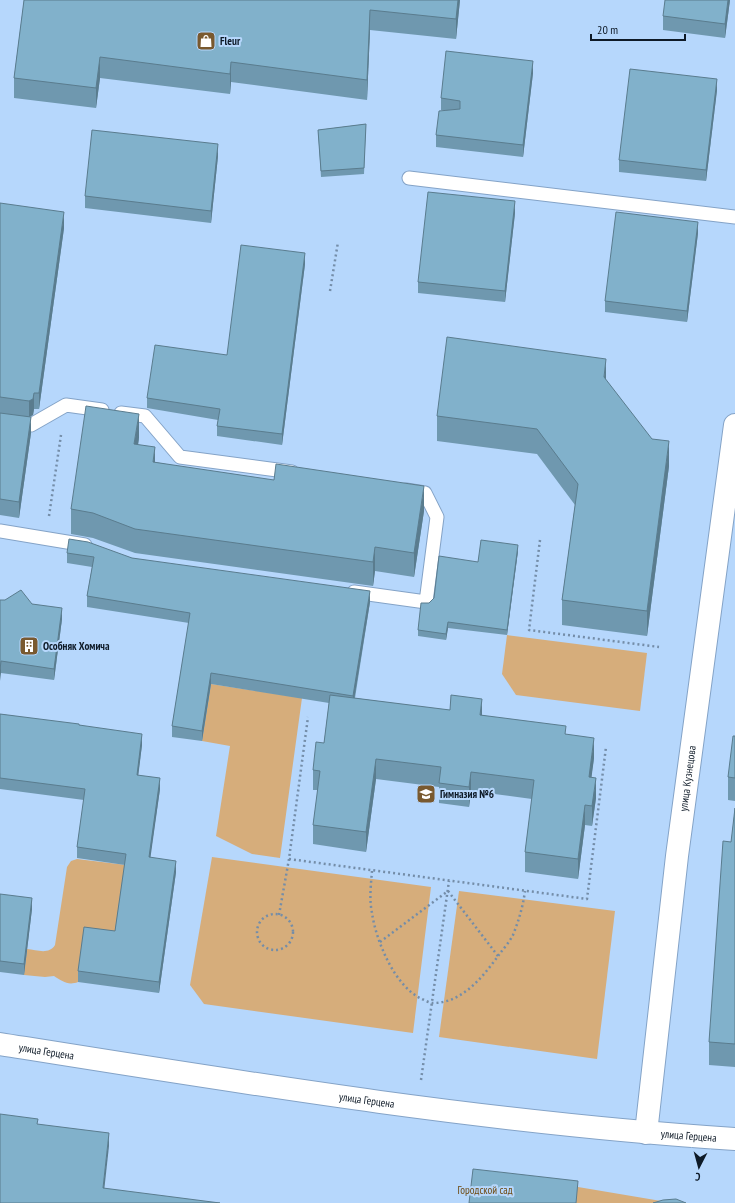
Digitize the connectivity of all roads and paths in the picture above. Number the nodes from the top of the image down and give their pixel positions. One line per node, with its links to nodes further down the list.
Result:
1 (409, 178): 2 (lane)
2 (735, 217)
3 (338, 242): 4 (path)
4 (330, 291)
5 (66, 405): 6 (lane); 8 (lane); 11 (path)
6 (0, 420)
7 (735, 425): 29 (street, улица Кузнецова)
8 (303, 474)
9 (395, 488): 14 (lane)
10 (0, 531): 11 (lane)
11 (46, 538): 13 (lane)
12 (540, 540): 15 (path)
13 (97, 548)
14 (339, 590)
15 (659, 647)
16 (308, 717): 18 (path)
17 (606, 747): 22 (path)
18 (289, 859): 19 (path); 23 (path)
19 (372, 871): 20 (path); 24 (path)
20 (449, 881): 21 (path); 22 (path)
21 (448, 891): 24 (path); 25 (path); 26 (path)
22 (525, 891): 25 (path)
23 (279, 915): 23 (path)
24 (380, 942): 26 (path)
25 (498, 956): 26 (path)
26 (432, 1003): 28 (path)
27 (0, 1044): 28 (street, улица Герцена)
28 (418, 1106): 29 (street, улица Герцена)
29 (646, 1133): 30 (street, улица Герцена)
30 (735, 1139)

